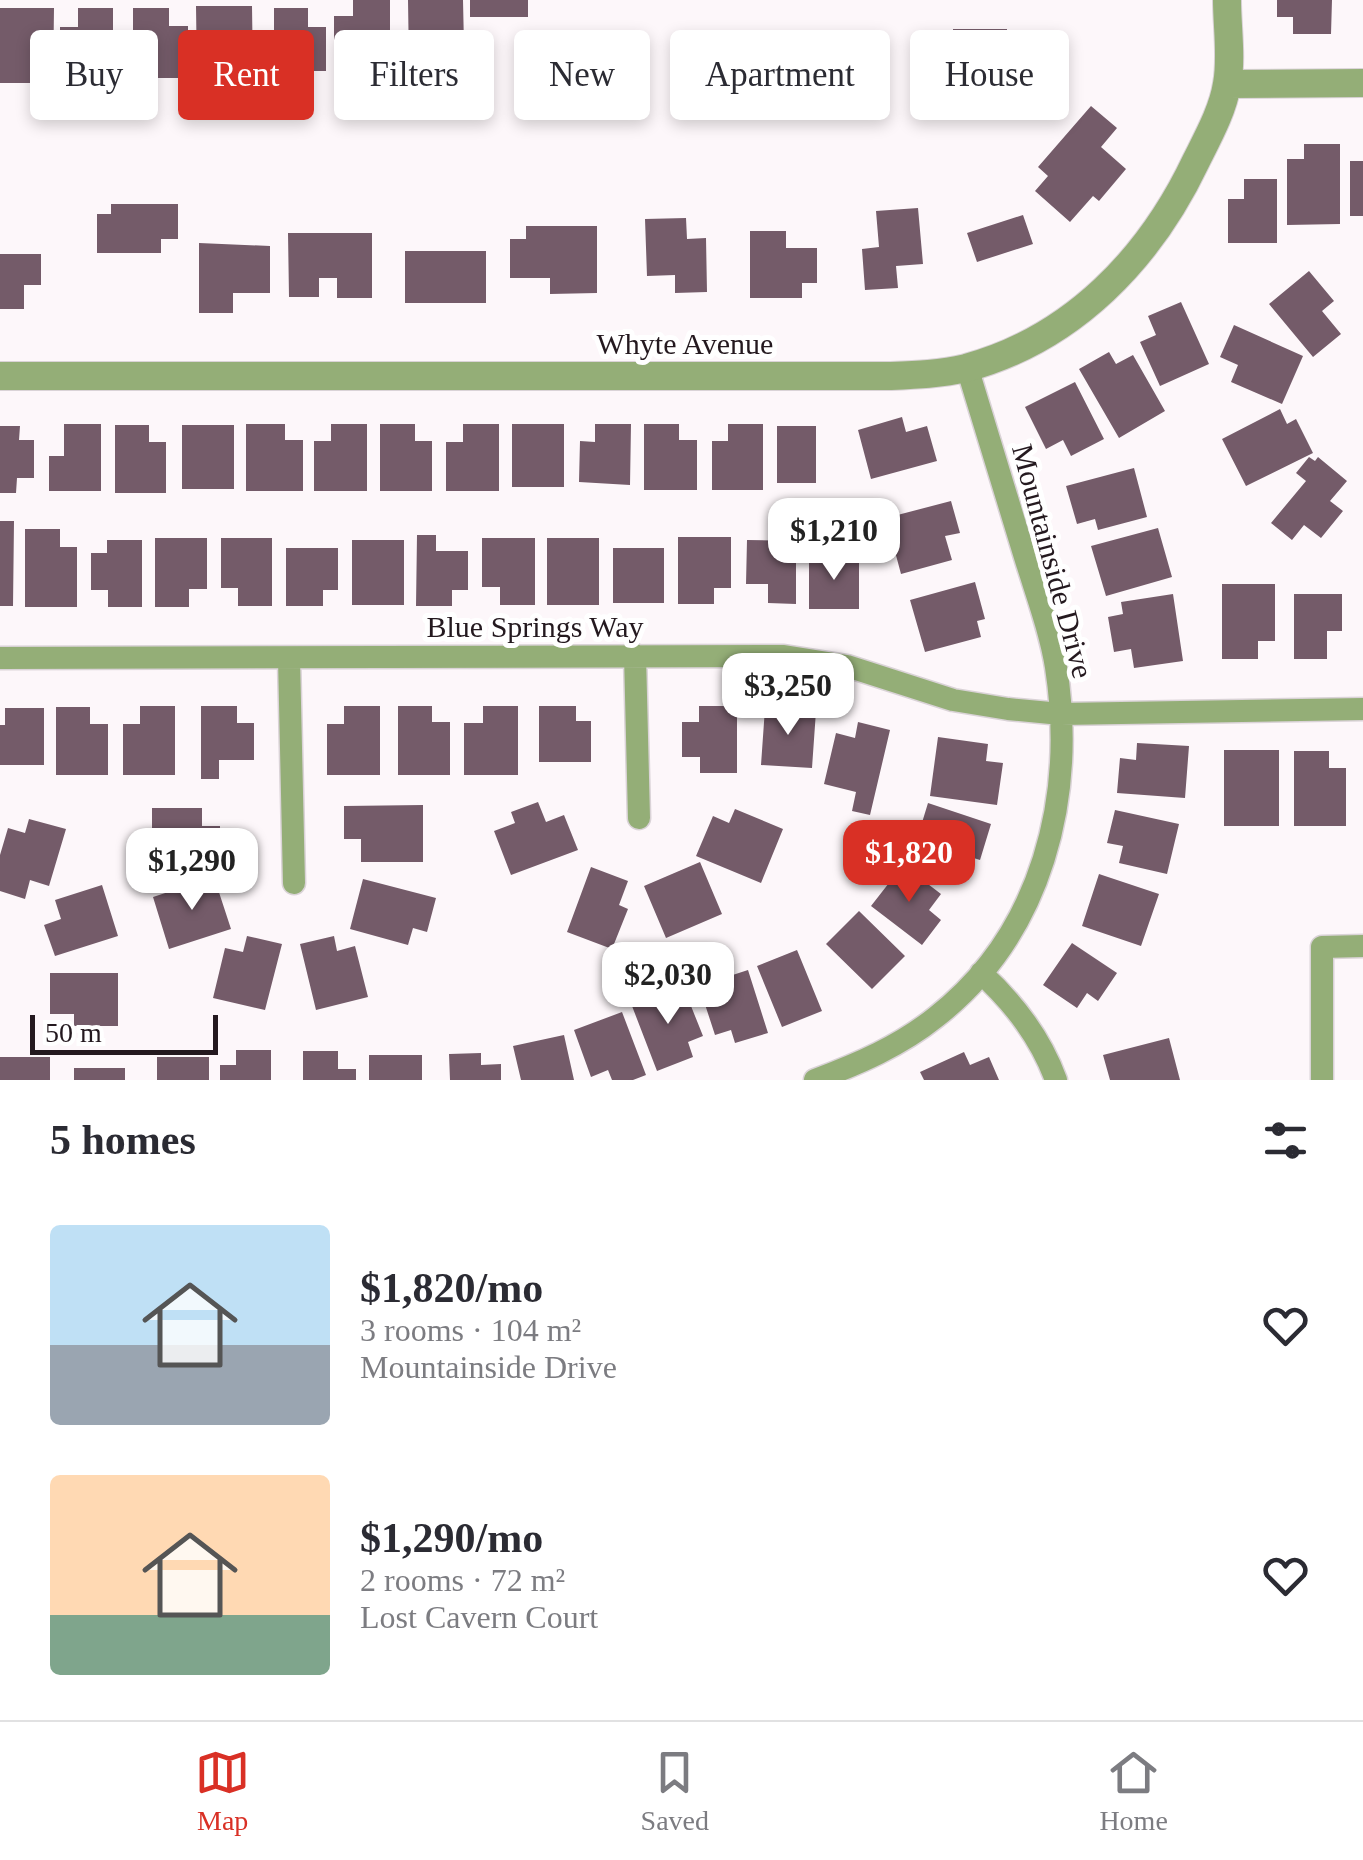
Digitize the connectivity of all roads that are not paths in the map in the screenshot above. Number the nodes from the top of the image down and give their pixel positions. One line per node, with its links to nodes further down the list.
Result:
1 (1227, 0): 3 (street)
2 (1363, 83): 3 (street)
3 (1228, 84): 4 (street, Whyte Avenue)
4 (968, 368): 5 (street, Whyte Avenue); 10 (street, Mountainside Drive)
5 (0, 376)
6 (635, 655): 8 (street, Blue Springs Way); 10 (street, Blue Springs Way); 11 (street)
7 (0, 658): 8 (street, Blue Springs Way)
8 (290, 658): 12 (street)
9 (1363, 708): 10 (street, Blue Springs Way)
10 (1061, 714): 14 (street, Mountainside Drive)
11 (639, 818)
12 (294, 883)
13 (1363, 946): 17 (street)
14 (982, 974): 15 (street, Mountainside Drive); 16 (street)
15 (815, 1080)
16 (1056, 1080)
17 (1322, 1080)

